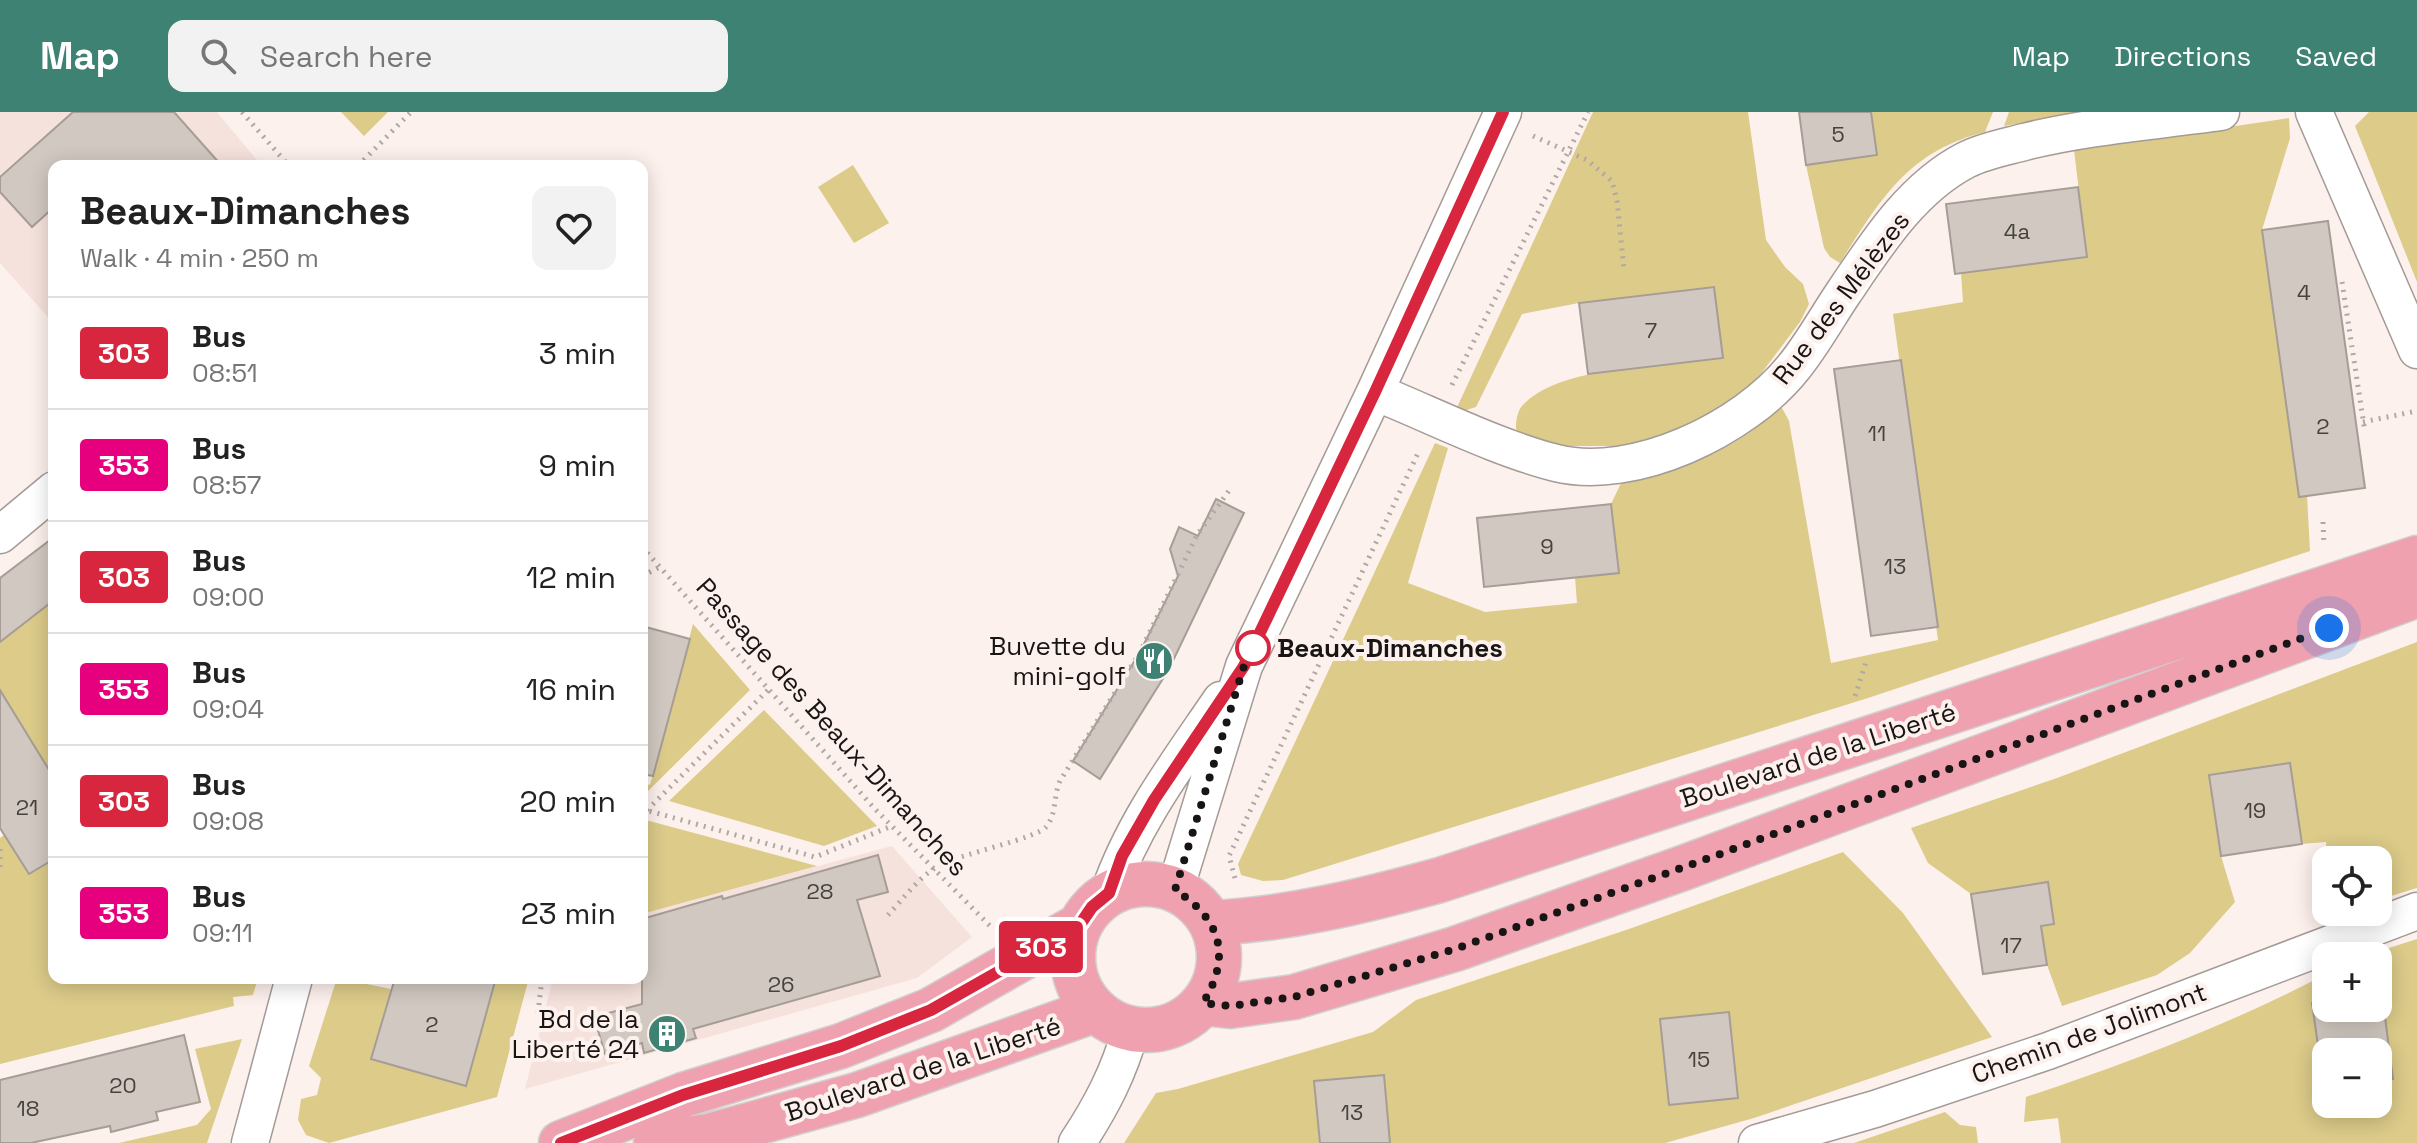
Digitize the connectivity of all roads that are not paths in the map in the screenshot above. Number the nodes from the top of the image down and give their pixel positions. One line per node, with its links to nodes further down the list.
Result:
1 (1503, 112): 5 (street)
2 (2221, 112): 5 (street, Rue des Mélèzes)
3 (2314, 112): 4 (street)
4 (2417, 350)
5 (1375, 392): 10 (street)
6 (48, 495): 7 (street)
7 (0, 535)
8 (2417, 558): 14 (main road, Boulevard de la Liberté)
9 (2417, 595): 17 (main road, Boulevard de la Liberté)
10 (1244, 666): 11 (street); 12 (street)
11 (1175, 890): 12 (main road); 14 (main road)
12 (1109, 893): 15 (main road)
13 (2417, 911): 23 (street, Chemin de Jolimont)
14 (1211, 923): 17 (main road)
15 (1079, 926): 18 (main road); 20 (main road, Boulevard de la Liberté)
16 (292, 984): 19 (street)
17 (1203, 1003): 18 (main road)
18 (1113, 1019): 21 (main road, Boulevard de la Liberté); 22 (street)
19 (250, 1143)
20 (561, 1143)
21 (656, 1143)
22 (1077, 1143)
23 (1757, 1143)

